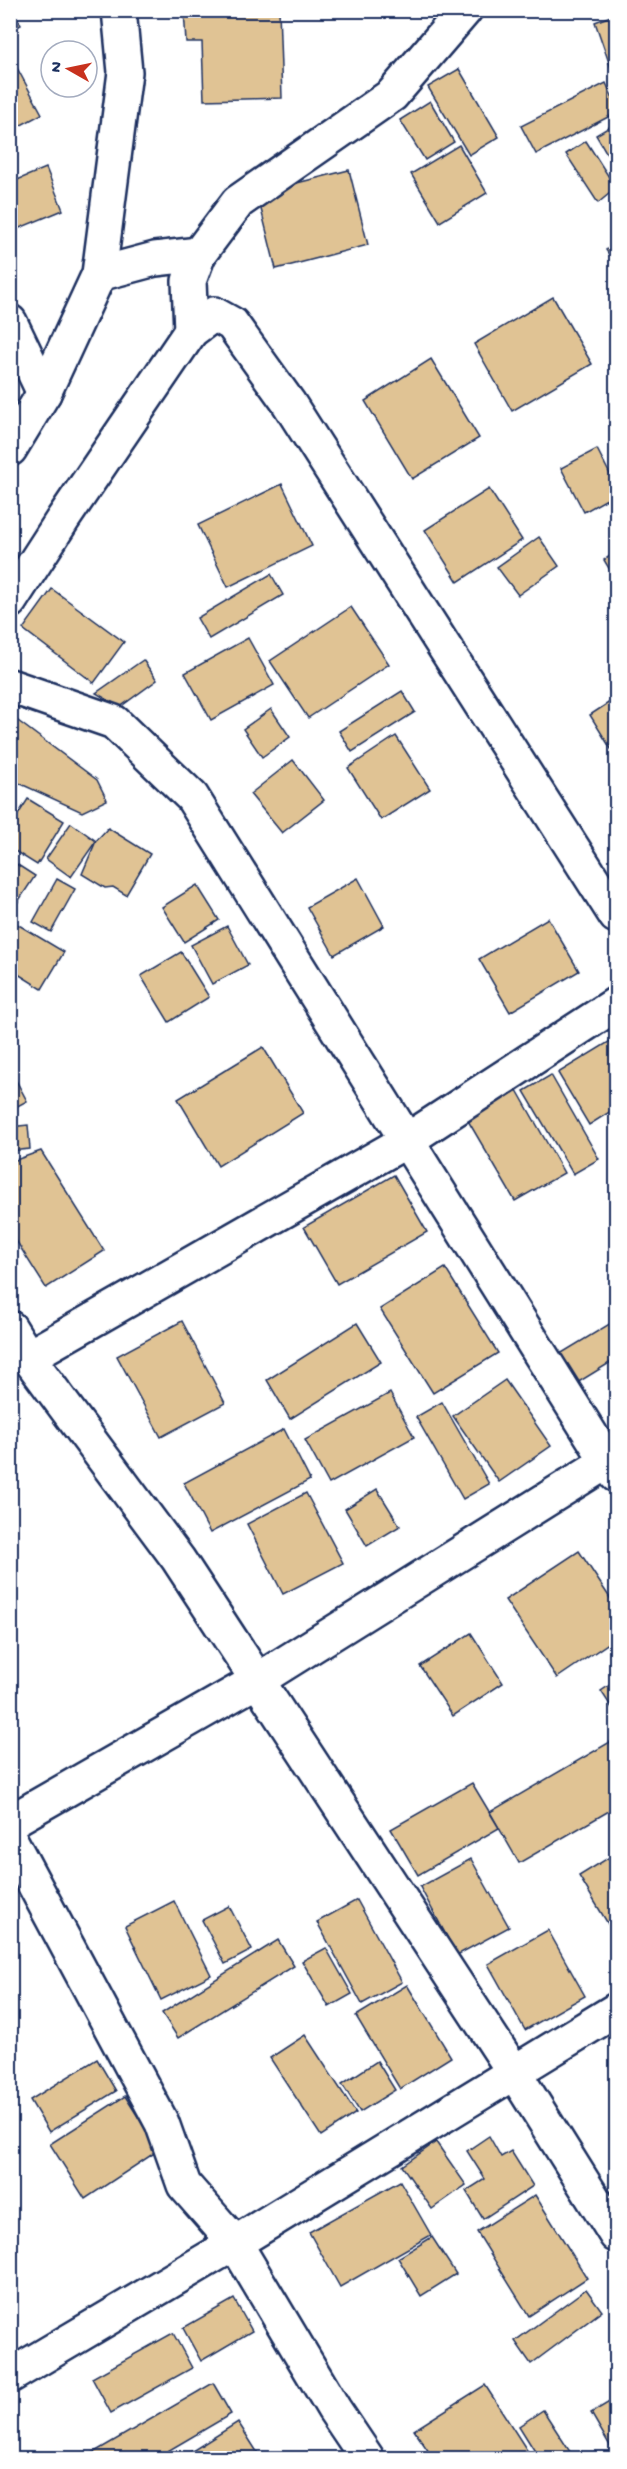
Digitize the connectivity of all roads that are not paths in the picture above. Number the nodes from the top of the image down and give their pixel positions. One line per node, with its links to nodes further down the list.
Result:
1 (119, 10): 4 (street)
2 (465, 10): 3 (street)
3 (199, 255): 4 (street); 6 (street)
4 (99, 274): 7 (street)
5 (10, 322): 7 (street)
6 (191, 331): 9 (street); 11 (street)
7 (44, 393): 8 (street)
8 (10, 449)
9 (10, 601)
10 (10, 686): 13 (street)
11 (616, 916)
12 (616, 1004): 13 (street)
13 (406, 1141): 15 (street); 16 (street)
14 (10, 1328): 15 (street)
15 (28, 1357): 17 (street)
16 (614, 1464): 17 (street)
17 (258, 1680): 18 (street); 21 (street)
18 (10, 1822)
19 (10, 1839): 23 (street)
20 (616, 2010): 21 (street)
21 (514, 2072): 22 (street); 23 (street)
22 (616, 2235)
23 (235, 2242): 24 (street); 25 (street)
24 (10, 2376)
25 (368, 2458)

